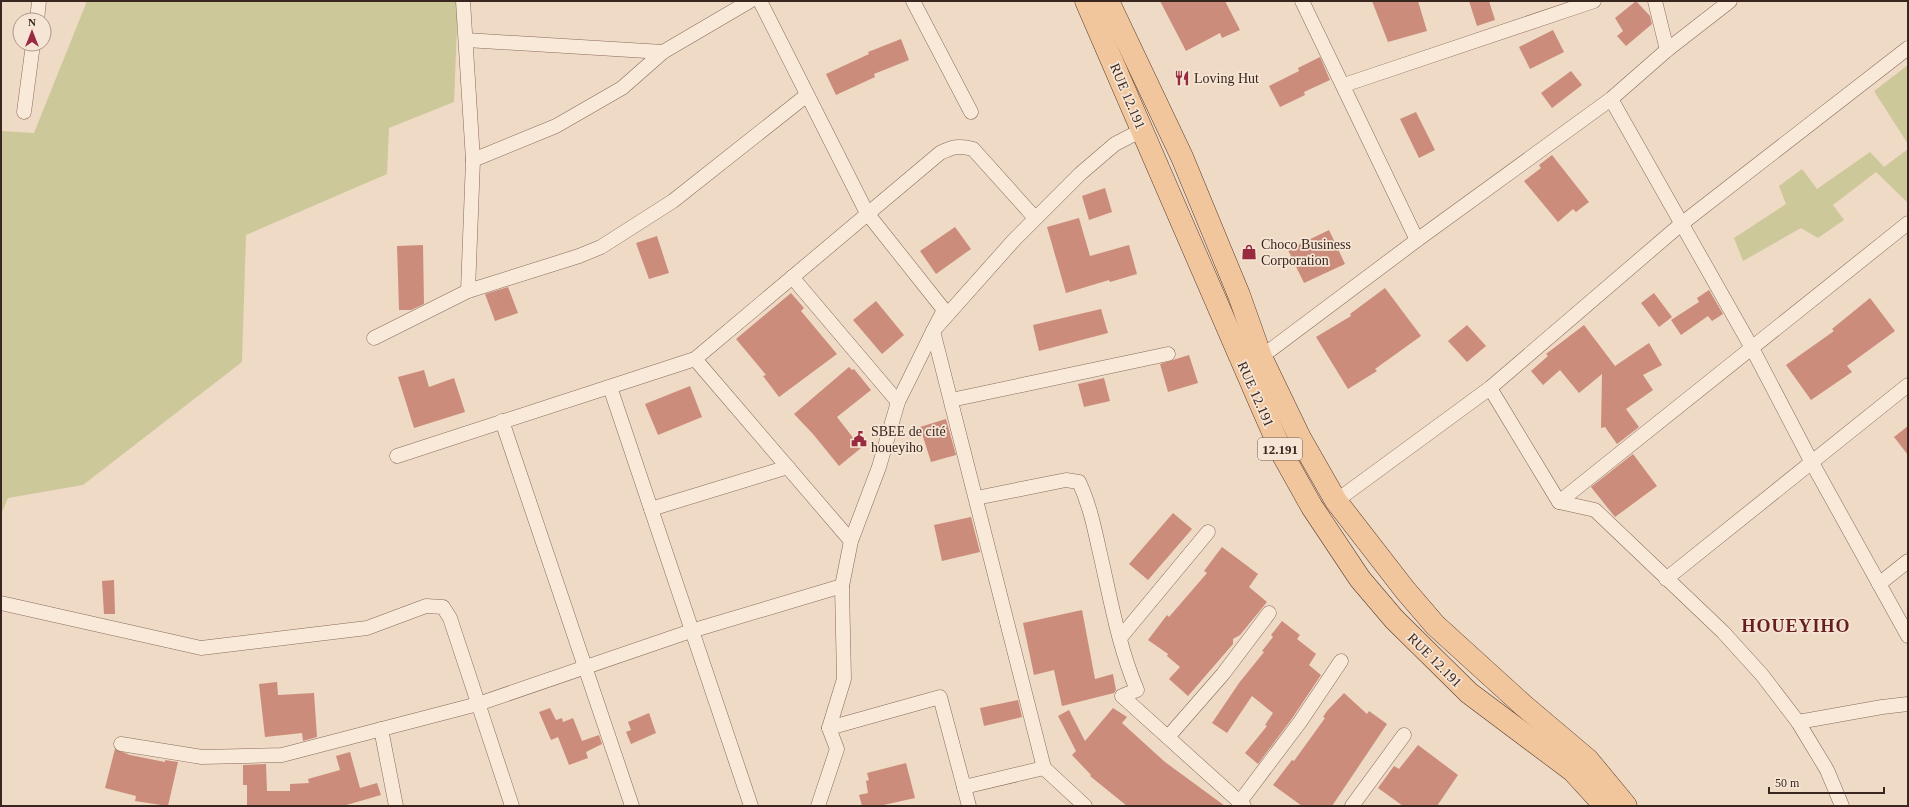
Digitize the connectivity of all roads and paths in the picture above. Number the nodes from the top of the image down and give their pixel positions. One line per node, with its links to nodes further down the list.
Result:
1 (39, 1): 12 (street)
2 (464, 1): 13 (street)
3 (750, 1): 17 (street)
4 (760, 1): 19 (street)
5 (913, 1): 22 (street)
6 (1086, 1): 23 (main road, RUE 12.191 / 12.191)
7 (1108, 1): 36 (main road, RUE 12.191)
8 (1302, 1): 18 (street)
9 (1594, 1): 18 (street)
10 (1655, 1): 15 (street)
11 (1730, 1): 15 (street)
12 (38, 12)
13 (466, 40): 17 (street); 24 (street)
14 (1908, 48): 28 (street)
15 (1667, 50): 20 (street)
16 (33, 52): 21 (street)
17 (663, 52): 24 (street)
18 (1344, 85): 29 (street)
19 (807, 95): 25 (street); 31 (street)
20 (1611, 99): 28 (street); 29 (street)
21 (24, 112)
22 (971, 112)
23 (1142, 130): 26 (street); 83 (main road, RUE 12.191 / 12.191)
24 (473, 160): 31 (street)
25 (867, 213): 26 (street); 30 (street); 32 (street)
26 (1036, 218): 32 (street)
27 (1908, 223): 34 (street)
28 (1680, 225): 34 (street); 40 (street)
29 (1417, 240): 36 (street)
30 (792, 277): 37 (street); 42 (street)
31 (468, 291): 33 (street)
32 (933, 331): 41 (street); 42 (street)
33 (374, 338)
34 (1752, 348): 45 (street); 49 (street)
35 (1168, 354): 41 (street)
36 (1261, 357): 48 (main road, RUE 12.191)
37 (695, 359): 39 (street); 46 (street)
38 (1908, 385): 45 (street)
39 (610, 387): 43 (street); 50 (street)
40 (1490, 388): 48 (street); 49 (street)
41 (951, 400): 47 (street)
42 (898, 402): 52 (street)
43 (502, 421): 44 (street); 63 (street)
44 (397, 456)
45 (1811, 461): 54 (street); 55 (street)
46 (788, 467): 50 (street); 52 (street)
47 (976, 498): 61 (street); 72 (street)
48 (1336, 501): 84 (main road, RUE 12.191)
49 (1560, 502): 54 (street)
50 (651, 509): 59 (street)
51 (1208, 532): 61 (street)
52 (851, 541): 56 (street)
53 (1908, 561): 55 (street)
54 (1666, 579): 66 (street)
55 (1879, 584): 60 (street)
56 (842, 586): 59 (street); 67 (street)
57 (1, 603): 64 (street)
58 (1269, 613): 70 (street)
59 (691, 631): 63 (street); 78 (street)
60 (1908, 636)
61 (1120, 638): 70 (street)
62 (1341, 661): 74 (street)
63 (585, 668): 64 (street); 77 (street)
64 (478, 704): 68 (street); 76 (street)
65 (1908, 704): 66 (street)
66 (1798, 722): 85 (street)
67 (829, 728): 73 (street); 79 (street)
68 (382, 729): 71 (street); 75 (street)
69 (1404, 735): 82 (street)
70 (1168, 737): 74 (street)
71 (121, 744)
72 (1044, 768): 73 (street); 81 (street)
73 (964, 787): 80 (street)
74 (1241, 804)
75 (396, 806)
76 (512, 806)
77 (632, 806)
78 (751, 806)
79 (818, 806)
80 (969, 806)
81 (1085, 806)
82 (1352, 806)
83 (1604, 806)
84 (1626, 806)
85 (1842, 806)

